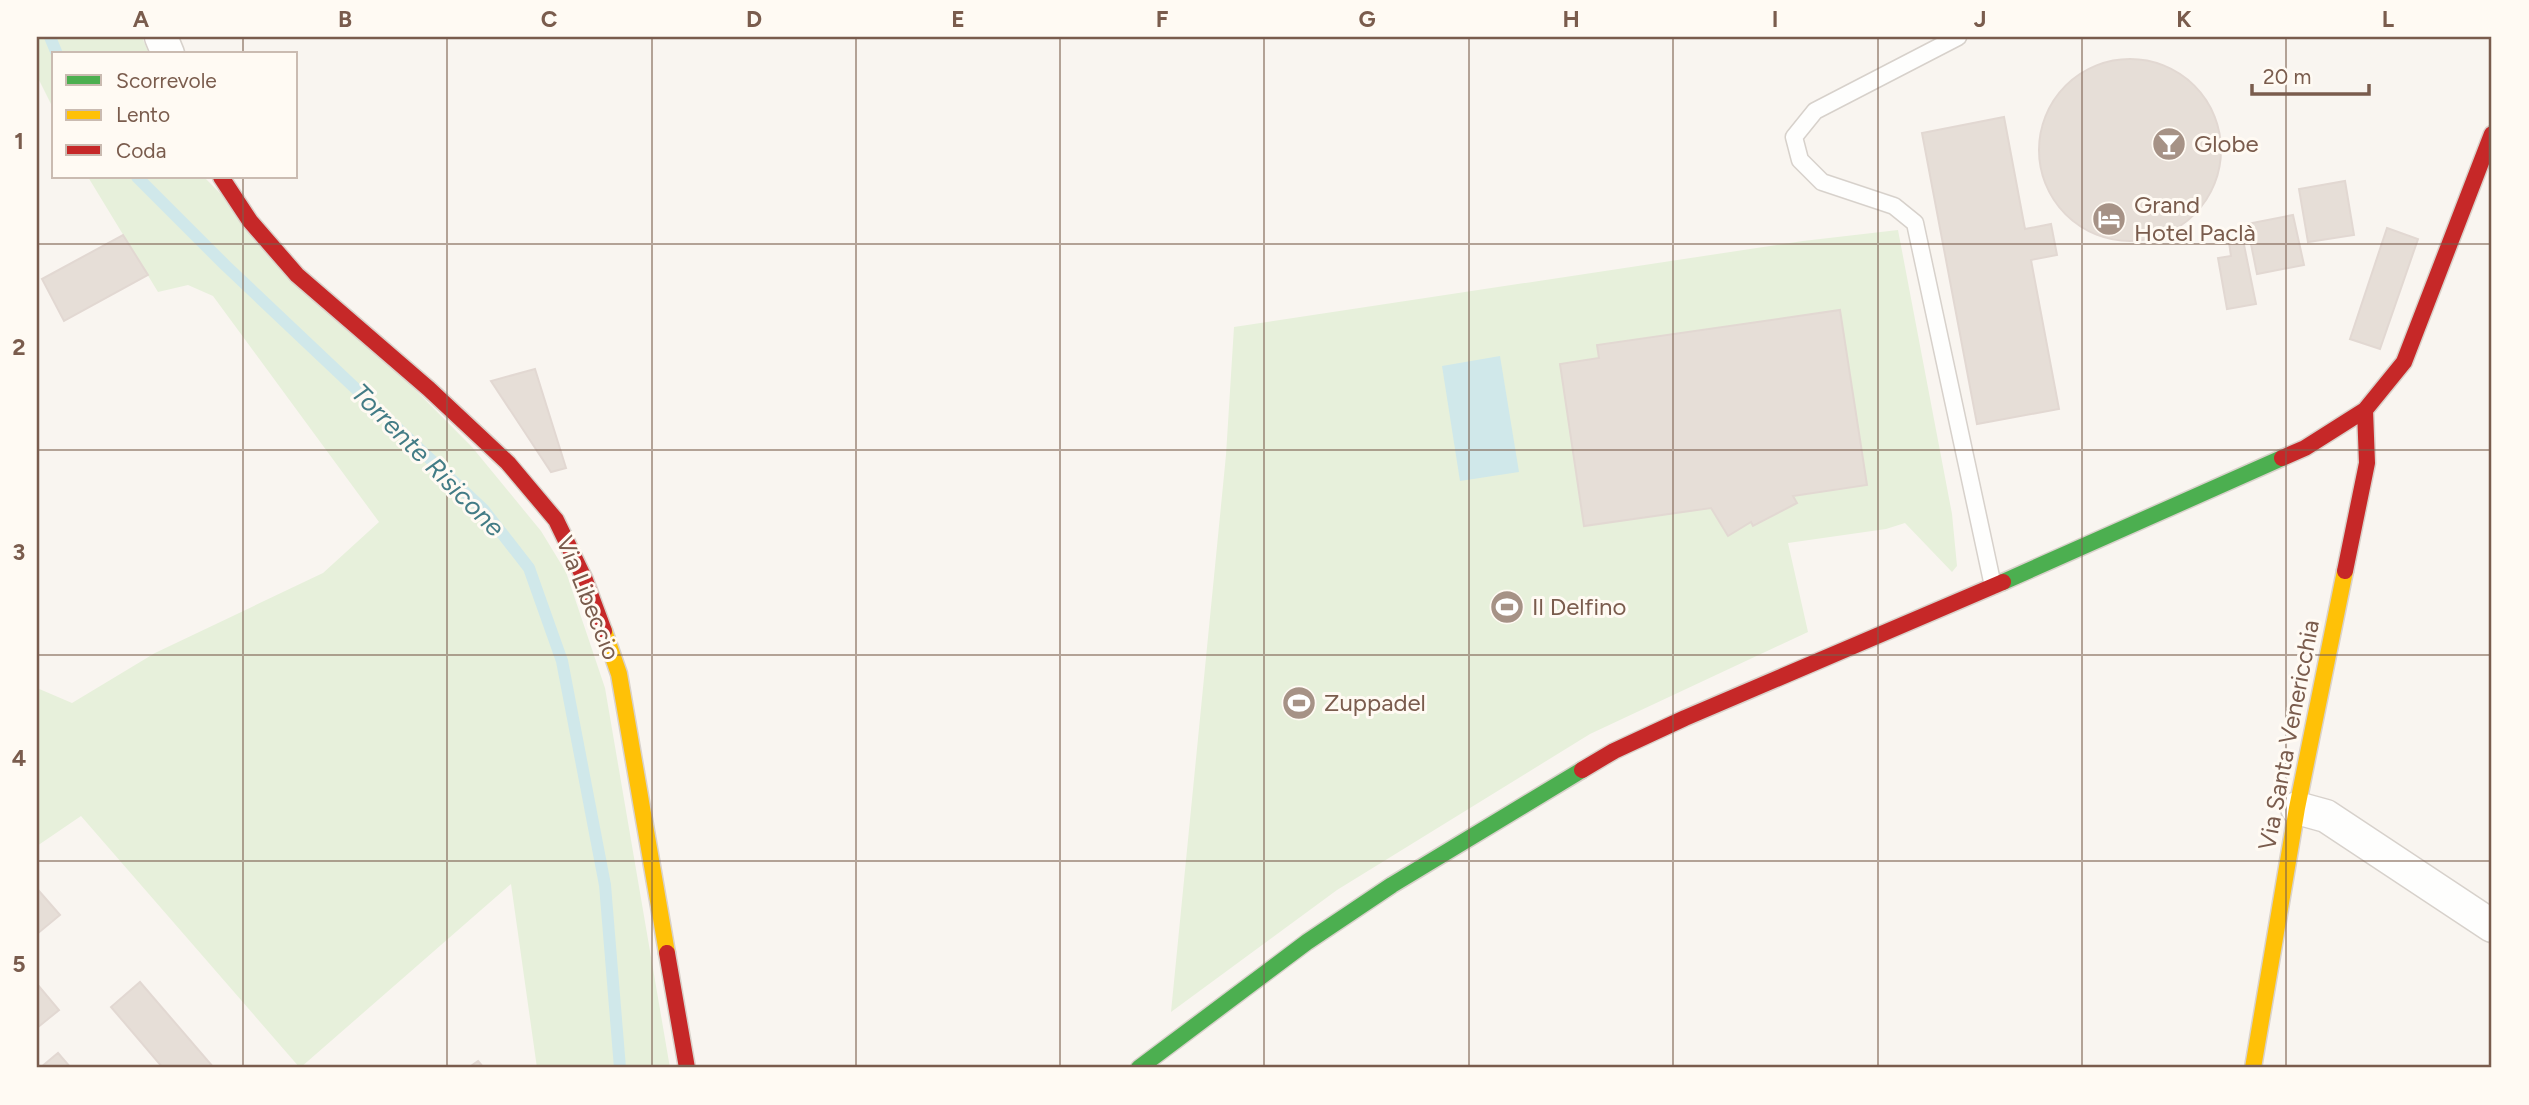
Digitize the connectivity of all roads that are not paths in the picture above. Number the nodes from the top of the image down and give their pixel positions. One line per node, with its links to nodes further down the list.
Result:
1 (1958, 37): 5 (lane)
2 (2492, 134): 4 (street)
3 (222, 178): 8 (street, Via Libeccio)
4 (2365, 410): 5 (street); 6 (street, Via Santa Venericchia)
5 (1993, 586): 9 (street)
6 (2297, 808): 7 (street); 10 (street, Via Santa Venericchia)
7 (2492, 926)
8 (687, 1068)
9 (1139, 1068)
10 (2253, 1068)

